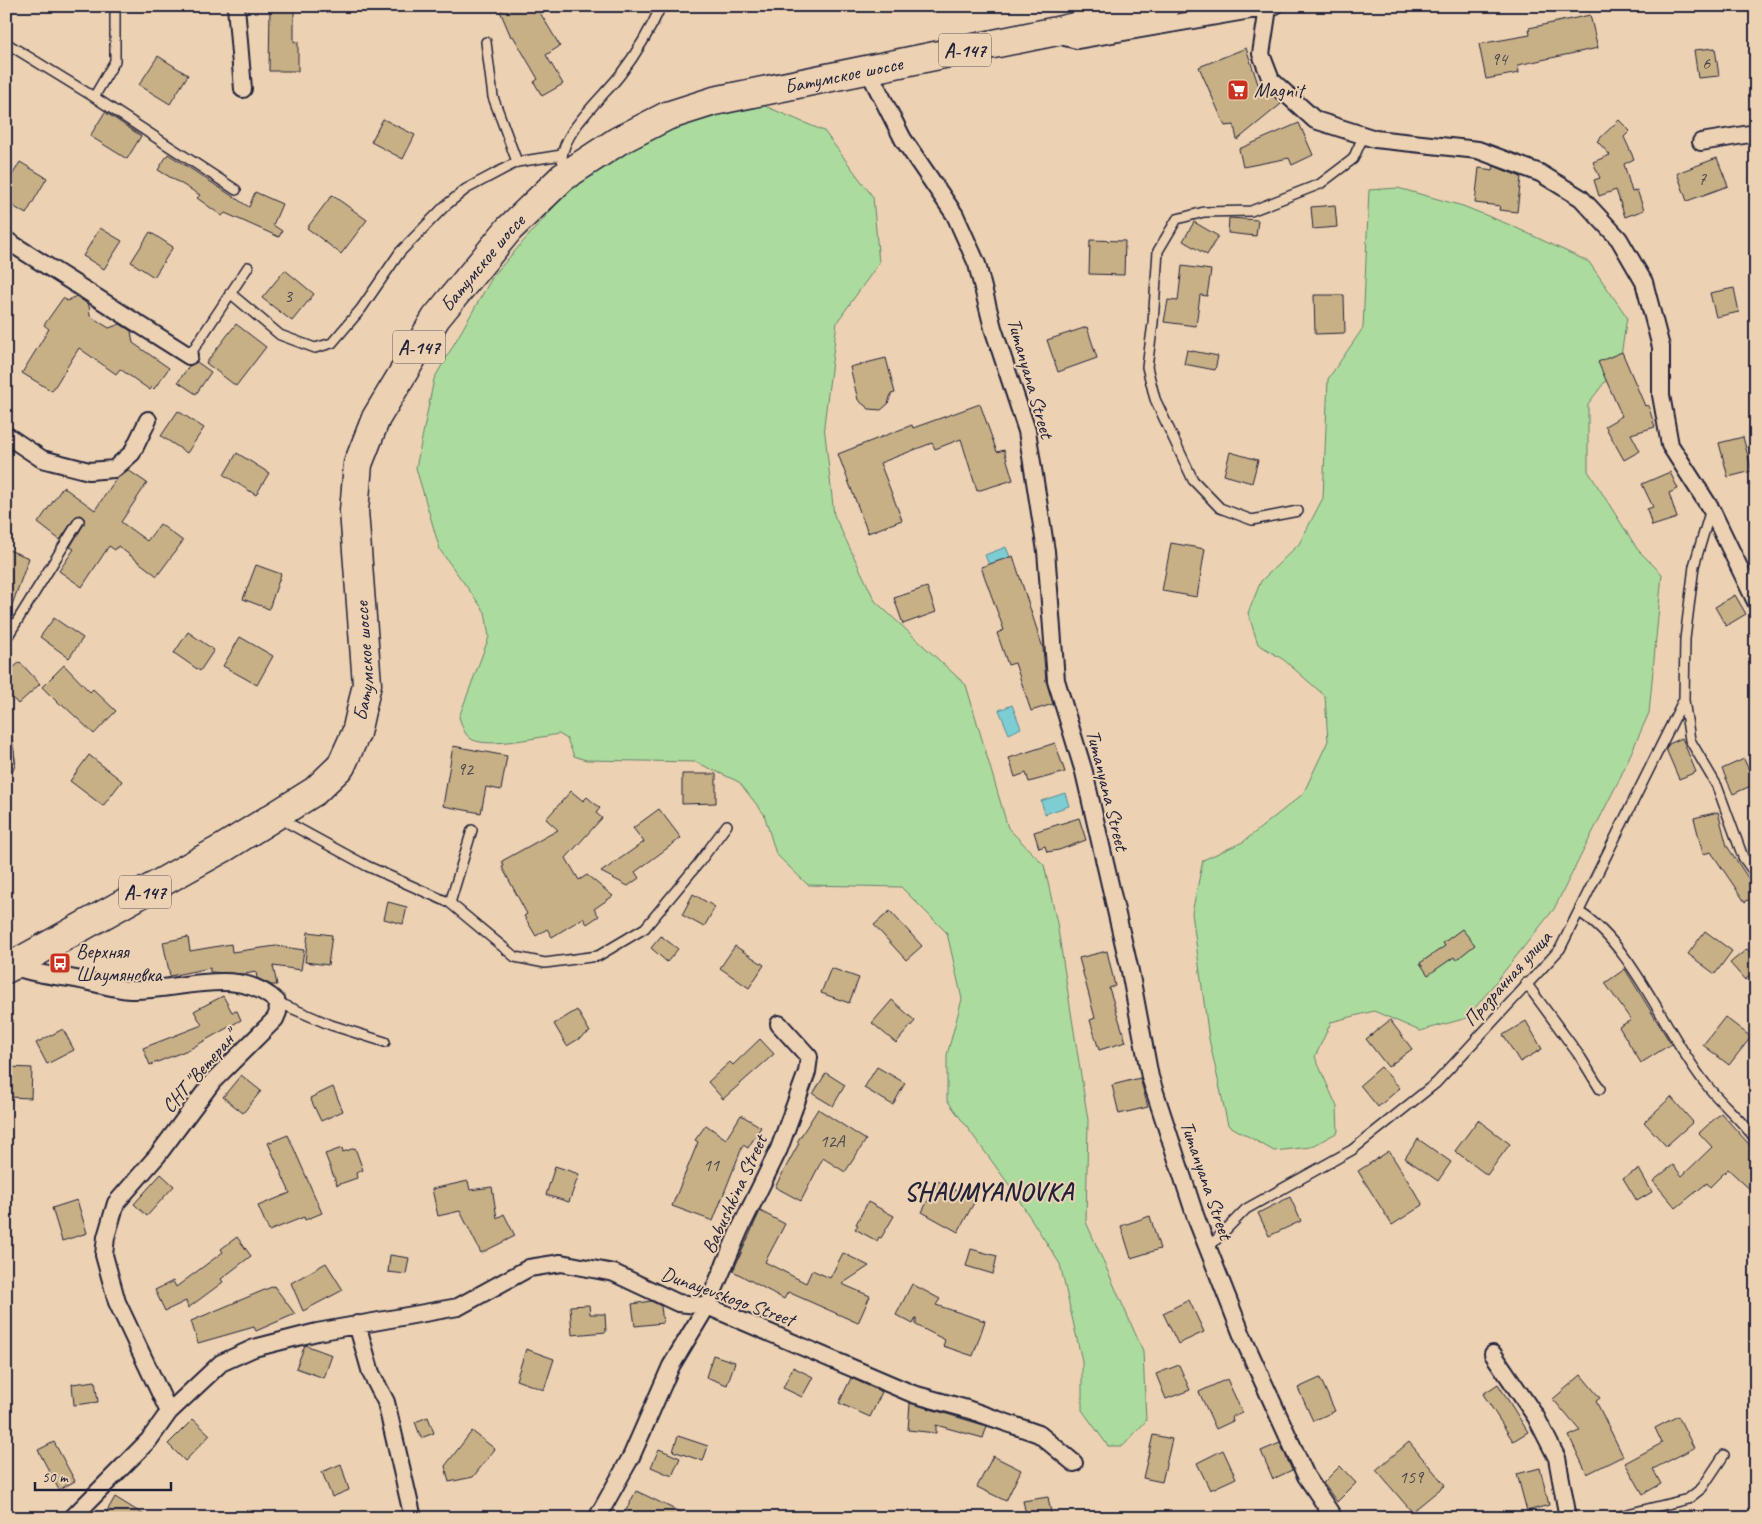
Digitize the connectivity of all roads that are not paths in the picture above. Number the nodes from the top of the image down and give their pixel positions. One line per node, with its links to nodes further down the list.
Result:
1 (115, 6): 11 (lane)
2 (236, 6): 10 (street)
3 (661, 6): 16 (lane)
4 (1165, 6): 6 (highway, Батумское шоссе / А-147)
5 (1271, 7): 6 (street); 13 (street)
6 (1062, 30): 9 (highway, Батумское шоссе / А-147)
7 (486, 42): 15 (lane)
8 (6, 43): 11 (lane)
9 (868, 70): 16 (highway, Батумское шоссе / А-147); 45 (street, Tumanyana Street)
10 (243, 89)
11 (94, 97): 17 (lane)
12 (1756, 133): 14 (street)
13 (1363, 137): 24 (street); 25 (lane)
14 (1701, 142)
15 (517, 162): 16 (lane); 20 (lane)
16 (562, 166): 32 (highway, Батумское шоссе / А-147)
17 (236, 190)
18 (6, 240): 21 (street)
19 (248, 267): 20 (lane)
20 (230, 293): 21 (lane)
21 (189, 356)
22 (148, 420): 23 (street)
23 (6, 436)
24 (1711, 509): 27 (street); 29 (lane, Прозрачная улица)
25 (1298, 511)
26 (79, 521): 28 (lane)
27 (1756, 602)
28 (6, 638)
29 (1684, 699): 35 (lane); 37 (lane, Прозрачная улица)
30 (6, 733): 31 (lane)
31 (6, 773)
32 (275, 816): 36 (lane); 38 (highway, Батумское шоссе / А-147)
33 (727, 825): 36 (lane)
34 (472, 830): 36 (lane)
35 (1756, 875)
36 (450, 903)
37 (1579, 912): 39 (lane, Прозрачная улица); 44 (lane)
38 (8, 963): 40 (street)
39 (1526, 983): 43 (lane); 45 (lane, Прозрачная улица)
40 (277, 1002): 42 (lane); 49 (street, СНТ "Ветеран")
41 (780, 1024): 46 (street, Babushkina Street)
42 (384, 1042)
43 (1600, 1089)
44 (1756, 1140)
45 (1208, 1248): 55 (street, Tumanyana Street)
46 (706, 1306): 47 (street, Dunayevskogo Street); 51 (street, Dunayevskogo Street); 54 (street, Babushkina Street)
47 (357, 1324): 49 (street, Dunayevskogo Street); 53 (street)
48 (1493, 1354): 56 (street)
49 (169, 1412): 52 (street, Dunayevskogo Street)
50 (1724, 1456): 57 (lane)
51 (1074, 1462)
52 (72, 1518)
53 (413, 1518)
54 (597, 1518)
55 (1334, 1518)
56 (1568, 1518)
57 (1611, 1518)

